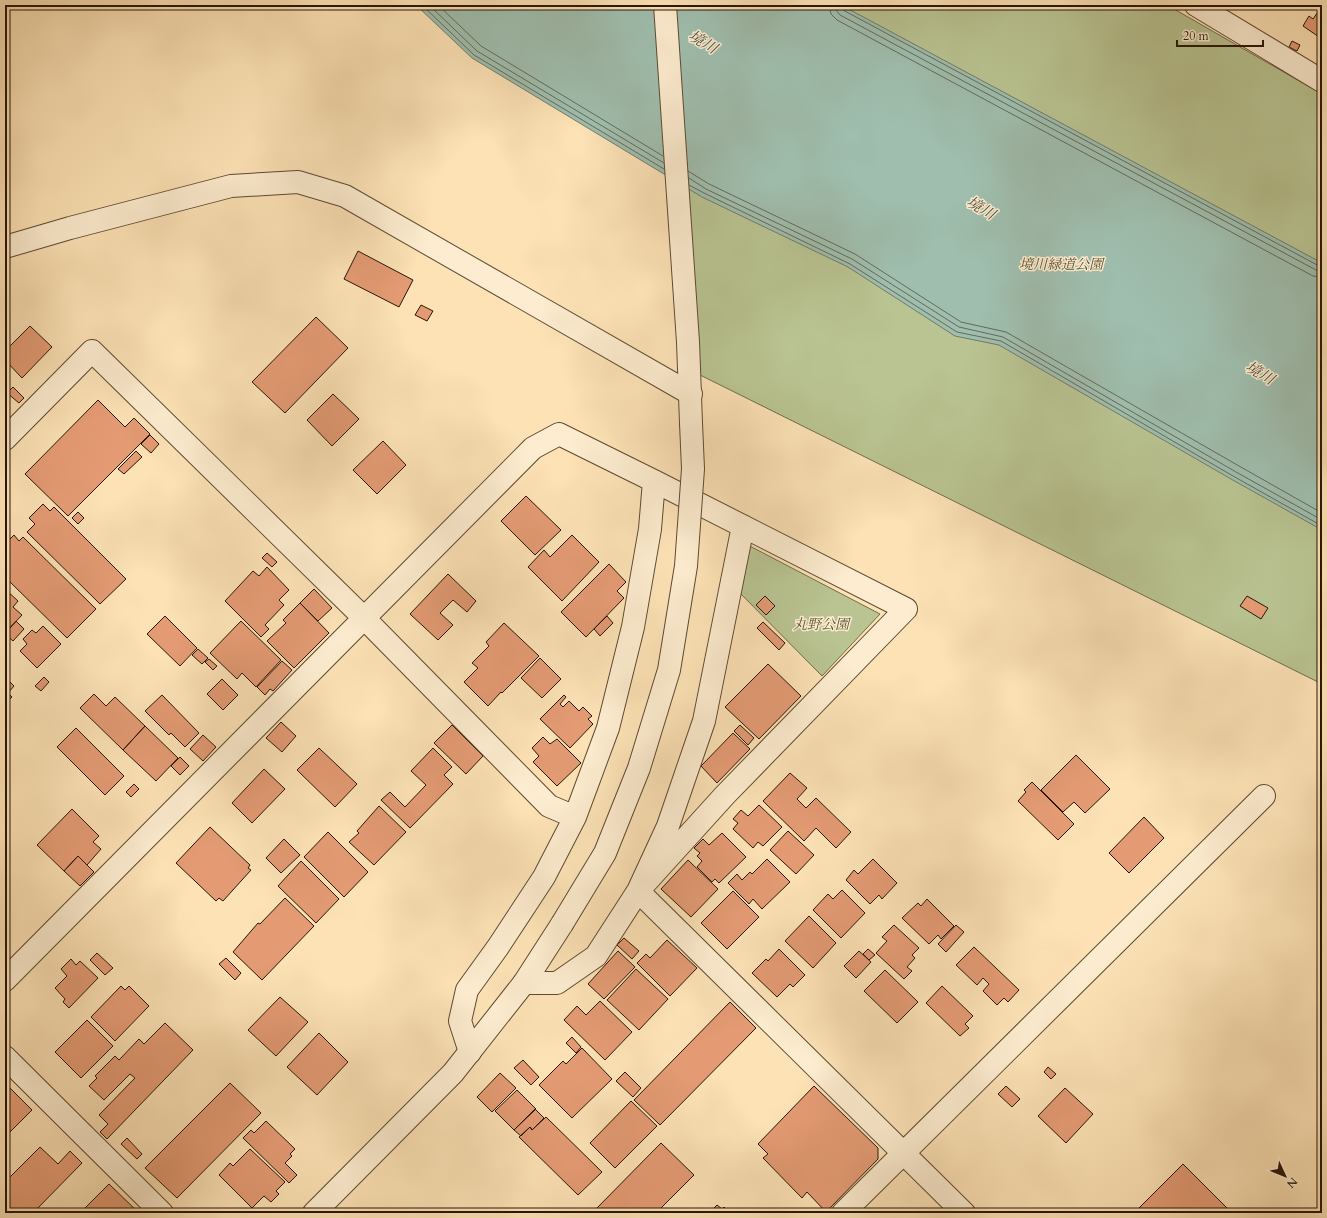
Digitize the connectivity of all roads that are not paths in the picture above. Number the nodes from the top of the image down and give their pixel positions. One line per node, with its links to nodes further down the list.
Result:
1 (666, 5): 5 (street)
2 (1196, 5): 3 (street)
3 (1322, 81)
4 (5, 247): 5 (street)
5 (691, 394): 14 (street, bridge)
6 (5, 438): 9 (street)
7 (654, 481): 8 (street); 9 (street); 11 (street)
8 (742, 526): 12 (street); 12 (street)
9 (364, 618): 11 (street); 13 (street)
10 (1264, 796): 17 (street)
11 (575, 817): 15 (street)
12 (638, 891): 14 (street); 17 (street)
13 (5, 980)
14 (524, 983): 15 (street)
15 (470, 1052): 19 (street)
16 (5, 1058): 18 (street)
17 (902, 1153): 20 (street); 21 (street)
18 (162, 1213)
19 (314, 1213)
20 (843, 1213)
21 (964, 1213)

